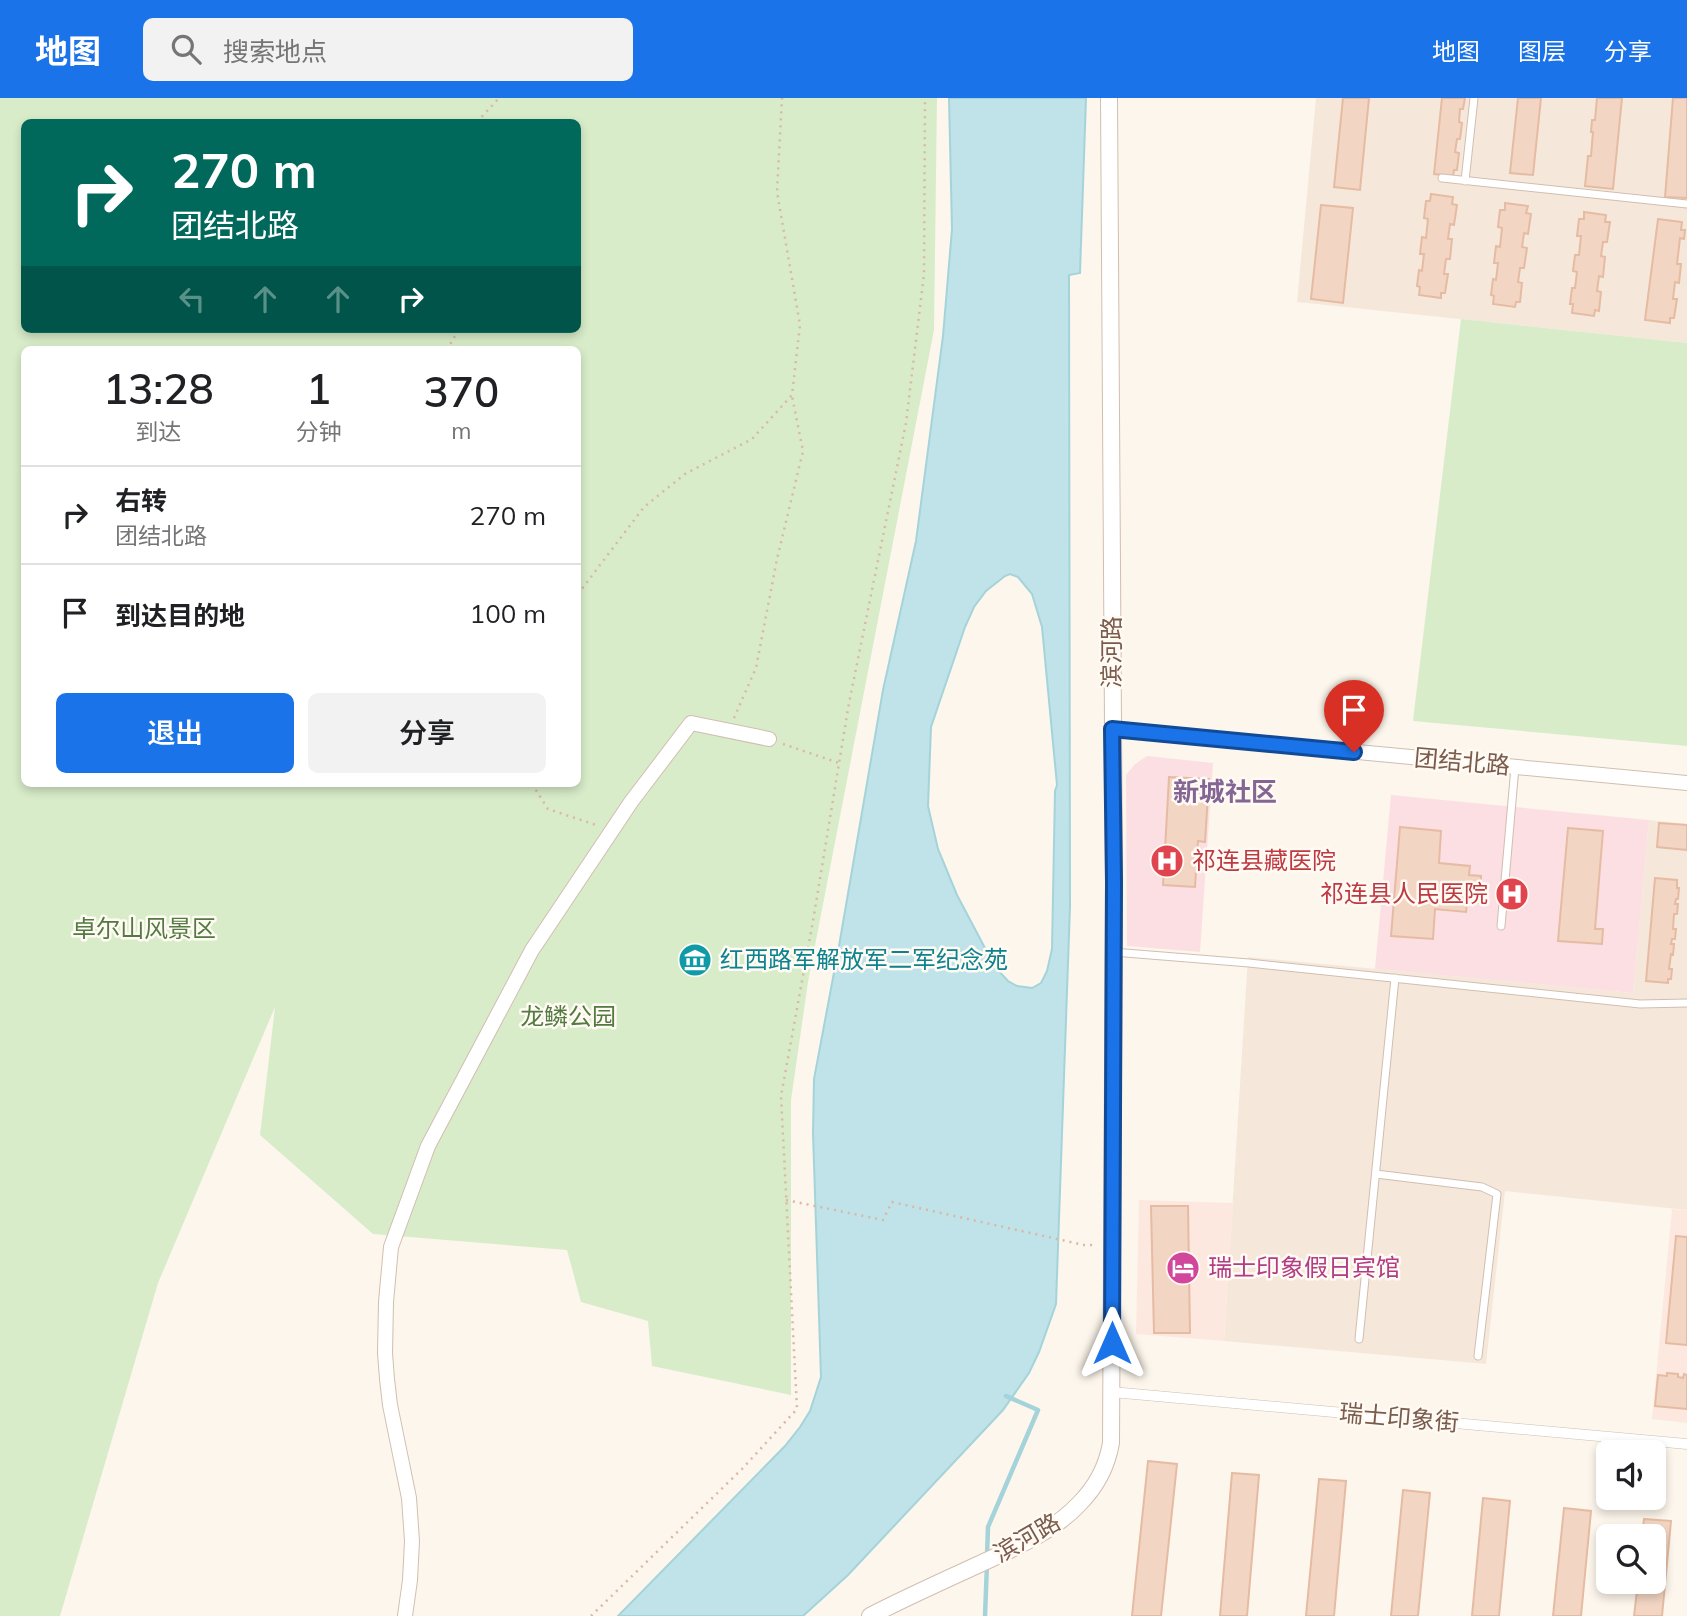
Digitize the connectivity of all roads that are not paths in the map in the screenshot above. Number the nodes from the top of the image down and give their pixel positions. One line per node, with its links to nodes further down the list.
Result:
1 (1108, 98): 6 (street, 滨河路)
2 (1474, 98): 4 (lane)
3 (1442, 178): 4 (lane)
4 (1465, 181): 5 (lane)
5 (1687, 204)
6 (1112, 729): 8 (street, 团结北路); 11 (street, 滨河路)
7 (769, 739): 19 (street)
8 (1515, 767): 9 (street, 团结北路); 10 (lane)
9 (1687, 783)
10 (1501, 926)
11 (1113, 952): 12 (lane); 17 (street, 滨河路)
12 (1395, 978): 13 (lane); 14 (lane)
13 (1687, 1003)
14 (1376, 1174): 15 (lane); 16 (lane)
15 (1359, 1339)
16 (1478, 1356)
17 (1112, 1392): 18 (street, 瑞士印象街); 20 (street, 滨河路)
18 (1687, 1444)
19 (405, 1616)
20 (870, 1616)

